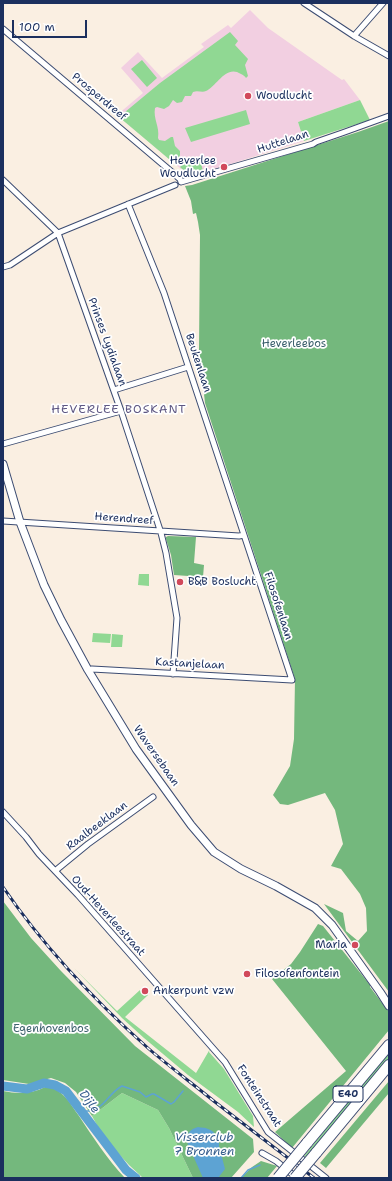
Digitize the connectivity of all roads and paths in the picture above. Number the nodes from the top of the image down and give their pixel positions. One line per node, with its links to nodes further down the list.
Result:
1 (304, 3): 4 (street)
2 (383, 3): 4 (street)
3 (3, 29): 8 (street, Prosperdreef)
4 (354, 36): 5 (street)
5 (389, 56)
6 (389, 116): 8 (street, Huttelaan)
7 (3, 180): 11 (street, Prinses Lydialaan)
8 (181, 182)
9 (175, 185): 10 (street)
10 (128, 204): 11 (street); 13 (street, Beukenlaan)
11 (58, 233): 12 (street); 14 (street, Prinses Lydialaan)
12 (3, 267)
13 (188, 367): 14 (street); 21 (street, Beukenlaan)
14 (114, 390): 15 (street, Prinses Lydialaan)
15 (121, 411): 16 (street); 20 (street, Prinses Lydialaan)
16 (3, 444)
17 (3, 464): 19 (street, Waversebaan)
18 (3, 521): 19 (street, Herendreef)
19 (20, 522): 20 (street, Herendreef); 22 (street, Waversebaan)
20 (160, 531): 21 (street, Herendreef); 23 (street, Prinses Lydialaan)
21 (244, 534): 24 (street, Filosofenlaan)
22 (88, 670): 23 (street, Kastanjelaan); 28 (street, Waversebaan)
23 (173, 674): 24 (street, Kastanjelaan)
24 (292, 680)
25 (152, 797): 27 (street, Raalbeeklaan)
26 (3, 812): 27 (street, Oud-Heverleestraat)
27 (55, 871): 31 (street, Oud-Heverleestraat)
28 (380, 992): 29 (street, Waversebaan); 30 (street, Waversebaan)
29 (389, 1000)
30 (389, 1006)
31 (199, 1032): 37 (street, Fonteinstraat)
32 (389, 1045): 35 (highway, E40, bridge)
33 (389, 1065): 36 (highway, E40, bridge)
34 (262, 1153): 36 (street)
35 (278, 1178)
36 (296, 1178)
37 (326, 1178)

